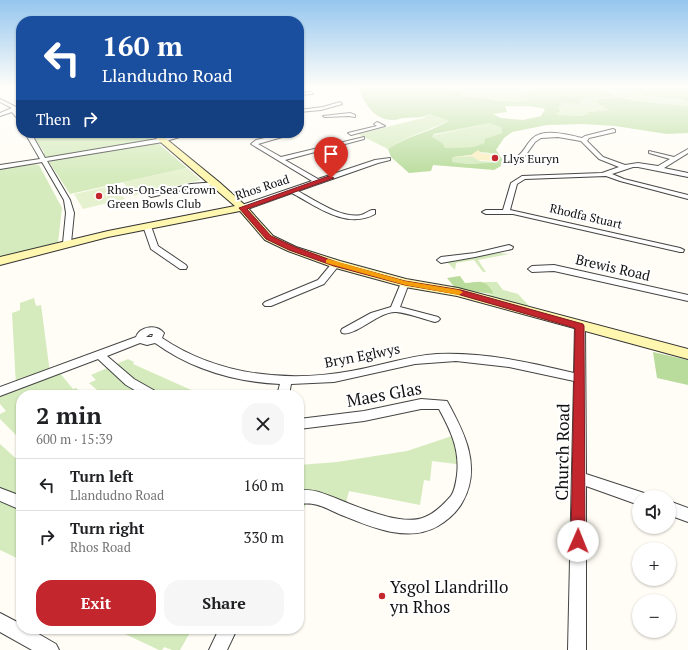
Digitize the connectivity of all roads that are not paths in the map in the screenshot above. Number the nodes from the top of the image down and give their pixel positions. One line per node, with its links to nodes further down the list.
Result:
1 (377, 124): 3 (street)
2 (613, 131): 11 (street)
3 (351, 133)
4 (31, 138): 18 (street)
5 (160, 138): 10 (main road)
6 (171, 138): 10 (street)
7 (271, 138): 9 (street)
8 (362, 138): 16 (street)
9 (267, 139): 16 (street)
10 (163, 140): 18 (street); 25 (main road)
11 (584, 140): 14 (street); 20 (street)
12 (651, 152): 17 (street)
13 (688, 152): 17 (street)
14 (525, 154)
15 (388, 158): 24 (street, Rhos Road)
16 (281, 159): 24 (street)
17 (675, 159): 21 (street)
18 (44, 160): 19 (street); 34 (street)
19 (0, 167)
20 (624, 167): 21 (street); 22 (street)
21 (659, 168): 23 (street)
22 (607, 174): 28 (street); 30 (street)
23 (688, 175)
24 (318, 182): 26 (street, Rhos Road)
25 (216, 184): 27 (street); 29 (main road)
26 (293, 191): 29 (street, Rhos Road); 31 (street)
27 (151, 195)
28 (688, 197)
29 (242, 208): 33 (main road, Rhos Road); 39 (main road)
30 (506, 211): 32 (street, Rhodfa Stuart); 36 (street, Rhodfa Stuart)
31 (372, 212)
32 (486, 212)
33 (147, 226): 34 (main road, Rhos Road); 40 (street)
34 (67, 243): 38 (main road, Rhos Road)
35 (509, 247): 37 (street)
36 (680, 250)
37 (442, 260)
38 (0, 261)
39 (336, 264): 42 (main road); 44 (street)
40 (183, 266)
41 (532, 268): 43 (street, Brewis Road)
42 (405, 283): 45 (street); 47 (main road)
43 (688, 298)
44 (268, 304)
45 (395, 309): 46 (street); 48 (street)
46 (435, 319)
47 (580, 326): 49 (main road); 51 (street, Church Road)
48 (346, 331)
49 (688, 354)
50 (100, 355): 52 (street, Bryn Eglwys); 53 (street); 55 (street)
51 (580, 378): 52 (street, Bryn Eglwys); 57 (street, Church Road)
52 (286, 380): 54 (street)
53 (144, 390)
54 (284, 390)
55 (0, 392)
56 (304, 423): 60 (street, Maes Glas)
57 (579, 478): 59 (street); 70 (street, Church Road)
58 (0, 494): 61 (street)
59 (632, 496)
60 (304, 497)
61 (16, 501)
62 (676, 510): 63 (street)
63 (688, 514)
64 (0, 622): 65 (street)
65 (16, 631)
66 (21, 634): 68 (street)
67 (226, 634): 69 (street)
68 (50, 650)
69 (218, 650)
70 (577, 650)

